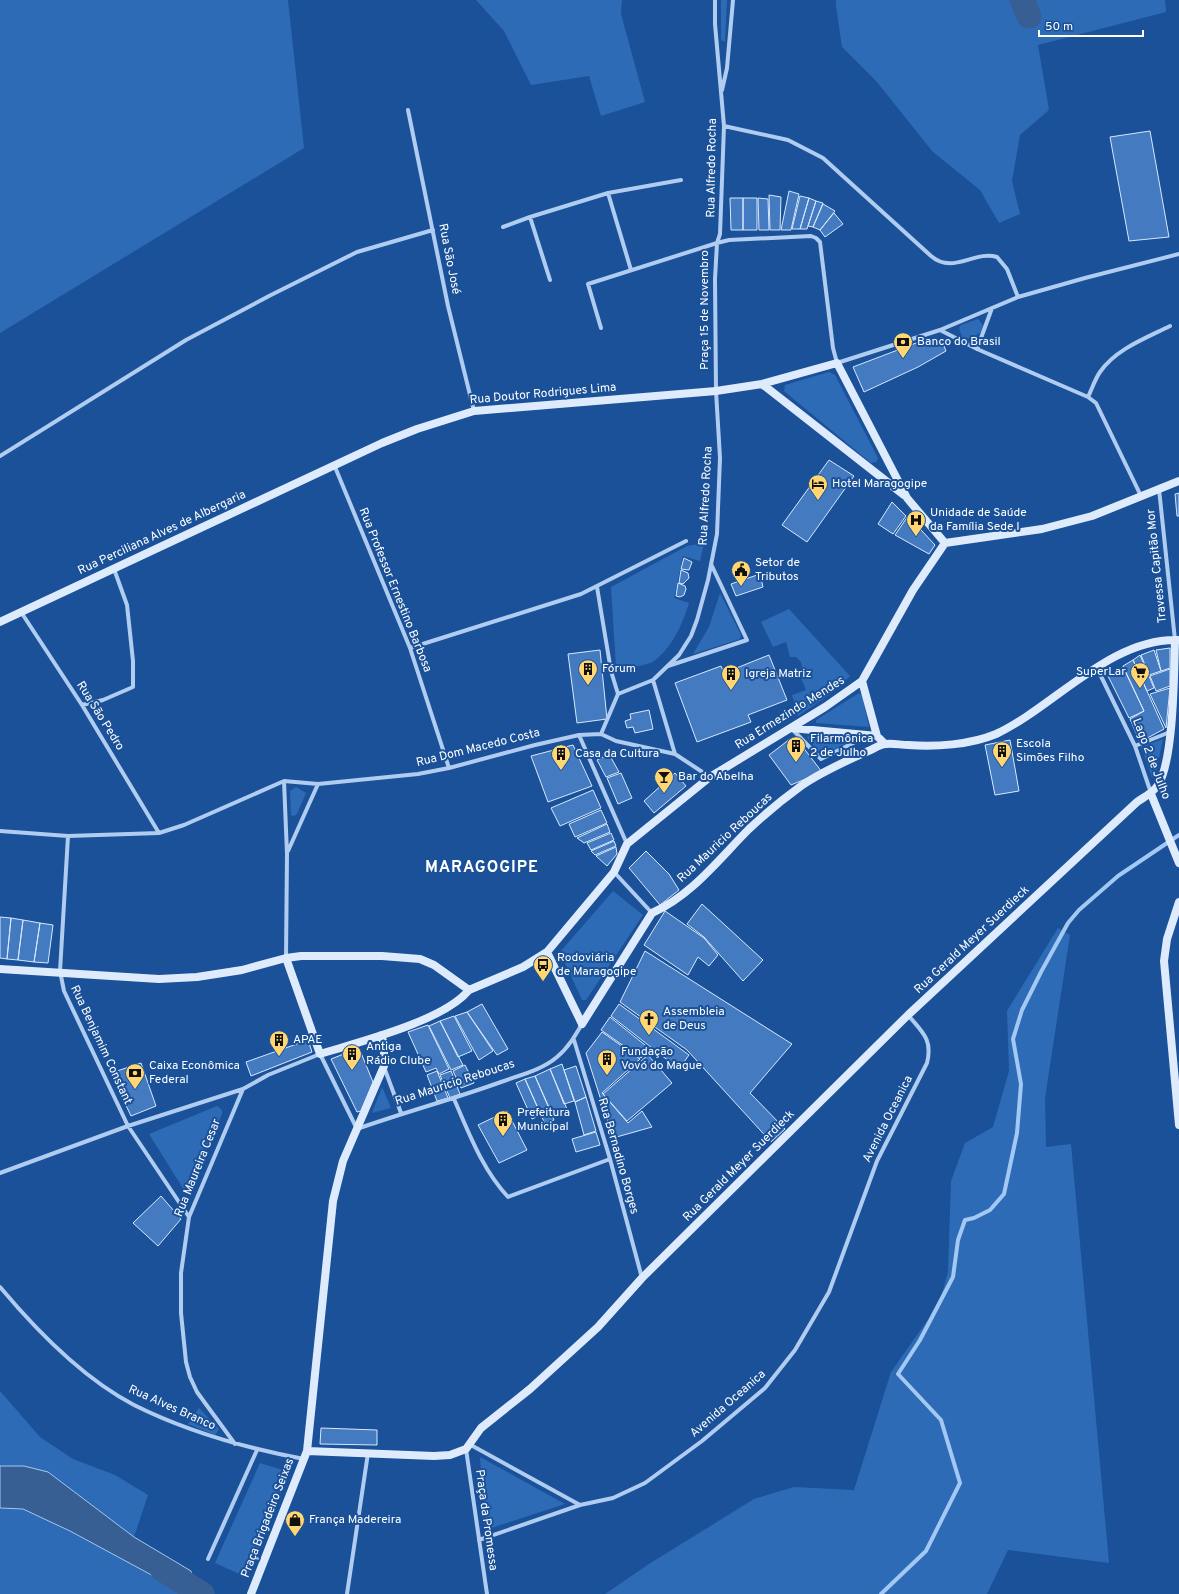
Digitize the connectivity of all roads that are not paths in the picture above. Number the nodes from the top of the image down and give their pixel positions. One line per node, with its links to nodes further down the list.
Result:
1 (715, 0): 3 (street, Rua Alfredo Rocha)
2 (733, 0): 3 (street)
3 (721, 94): 5 (street, Rua Alfredo Rocha)
4 (408, 110): 10 (street, Rua São José)
5 (724, 126): 11 (street, Rua Alfredo Rocha); 15 (street)
6 (681, 180): 7 (street)
7 (608, 193): 8 (street); 13 (street)
8 (530, 216): 9 (street); 14 (street)
9 (503, 227)
10 (433, 230): 25 (street, Rua São José); 26 (street)
11 (717, 243): 13 (street); 21 (street, Praça 15 de Novembro); 23 (street, Praça 15 de Novembro)
12 (1179, 254): 15 (street)
13 (631, 270): 18 (street)
14 (550, 280)
15 (1018, 297): 16 (street)
16 (993, 308): 19 (street); 20 (street)
17 (1170, 326): 24 (street)
18 (600, 328)
19 (940, 330): 20 (street); 21 (street)
20 (977, 349): 24 (street)
21 (837, 363): 22 (street); 31 (street, Praça 15 de Novembro)
22 (762, 384): 23 (street); 31 (street, Praça 15 de Novembro)
23 (716, 391): 25 (street, Rua Doutor Rodrigues Lima); 34 (street, Rua Alfredo Rocha)
24 (1088, 397): 30 (street)
25 (474, 411): 27 (street, Rua Doutor Rodrigues Lima)
26 (0, 456)
27 (335, 467): 35 (street, Rua Perciliana Alves de Albergaria); 40 (street, Rua Professor Ernestino Barbosa)
28 (1179, 481): 29 (street)
29 (1159, 489): 30 (street); 39 (street, Travessa Capitão Mor)
30 (1141, 496): 33 (street)
31 (907, 498): 33 (street, Praça 15 de Novembro)
32 (686, 541): 36 (street)
33 (944, 543): 44 (street, Rua Ermezindo Mendes)
34 (711, 564): 41 (street, Rua Alfredo Rocha); 41 (street)
35 (114, 568): 37 (street, Rua Perciliana Alves de Albergaria); 46 (street)
36 (597, 587): 40 (street); 45 (street)
37 (21, 612): 38 (street, Rua Perciliana Alves de Albergaria); 46 (street, Rua São Pedro)
38 (0, 622)
39 (1177, 640): 42 (street, Rua Mauricio Reboucas); 48 (street)
40 (410, 648): 55 (street, Rua Professor Ernestino Barbosa)
41 (666, 666): 43 (street, Rua Alfredo Rocha)
42 (1097, 668): 52 (street, Rua Mauricio Reboucas); 53 (street, Lago 2 de Julho)
43 (653, 680): 45 (street); 54 (street)
44 (862, 680): 47 (street, Rua Ermezindo Mendes); 51 (street)
45 (618, 694): 49 (street)
46 (82, 705): 61 (street, Rua São Pedro)
47 (791, 728): 51 (street); 51 (street); 56 (street, Rua Ermezindo Mendes)
48 (1170, 732): 53 (street); 59 (street)
49 (601, 734): 50 (street, Rua Dom Macedo Costa); 54 (street)
50 (579, 735): 55 (street, Rua Dom Macedo Costa); 63 (street)
51 (873, 735): 52 (street)
52 (885, 744): 68 (street, Rua Mauricio Reboucas)
53 (1136, 746): 59 (street, Lago 2 de Julho)
54 (675, 754): 56 (street)
55 (449, 768): 58 (street, Rua Dom Macedo Costa)
56 (710, 777): 63 (street, Rua Ermezindo Mendes)
57 (284, 781): 58 (street, Rua Dom Macedo Costa); 61 (street, Rua Dom Macedo Costa); 64 (street)
58 (318, 784): 64 (street)
59 (1151, 794): 65 (street, Lago 2 de Julho); 74 (street, Rua Gerald Meyer Suerdieck)
60 (0, 831): 62 (street, Rua Dom Macedo Costa)
61 (160, 833): 62 (street, Rua Dom Macedo Costa)
62 (68, 836): 72 (street, Rua Benjamim Constant)
63 (627, 844): 66 (street, Rua Ermezindo Mendes)
64 (287, 854): 70 (street)
65 (1179, 862)
66 (614, 872): 68 (street); 69 (street, Rua Ermezindo Mendes)
67 (1179, 902): 83 (street)
68 (652, 913): 75 (street, Rua Mauricio Reboucas)
69 (547, 952): 73 (street, Rua Ermezindo Mendes); 75 (street)
70 (286, 958): 72 (street); 73 (street); 78 (street)
71 (0, 969): 72 (street)
72 (60, 972): 84 (street, Rua Benjamim Constant)
73 (469, 990): 76 (street)
74 (908, 1015): 89 (street, Rua Gerald Meyer Suerdieck); 97 (street, Avenida Oceanica)
75 (582, 1024): 77 (street, Rua Mauricio Reboucas)
76 (381, 1034): 78 (street); 79 (street)
77 (574, 1040): 81 (street, Rua Mauricio Reboucas); 86 (street, Rua Bernadino Borges)
78 (320, 1054): 80 (street); 85 (street)
79 (384, 1066): 82 (street); 85 (street)
80 (243, 1089): 84 (street); 88 (street, Rua Maureira Cesar)
81 (454, 1099): 82 (street, Rua Mauricio Reboucas); 86 (street)
82 (401, 1113): 85 (street, Rua Mauricio Reboucas)
83 (1179, 1125)
84 (128, 1126): 87 (street); 88 (street, Rua Benjamim Constant)
85 (357, 1129): 94 (street)
86 (610, 1159): 89 (street, Rua Bernadino Borges)
87 (0, 1173)
88 (189, 1217): 91 (street, Rua Maureira Cesar)
89 (642, 1278): 92 (street, Rua Gerald Meyer Suerdieck)
90 (0, 1287): 91 (street, Rua Alves Branco)
91 (235, 1444): 93 (street)
92 (467, 1446): 95 (street); 97 (street, Praça da Promessa); 98 (street, Praça da Promessa)
93 (257, 1450): 96 (street); 99 (street)
94 (307, 1451): 95 (street); 96 (street, Praça Brigadeiro Seixas)
95 (368, 1454): 101 (street)
96 (304, 1459): 100 (street, Praça Brigadeiro Seixas)
97 (580, 1505): 98 (street, Avenida Oceanica)
98 (479, 1540): 102 (street, Praça da Promessa)
99 (208, 1559)
100 (251, 1593)
101 (347, 1594)
102 (487, 1594)

